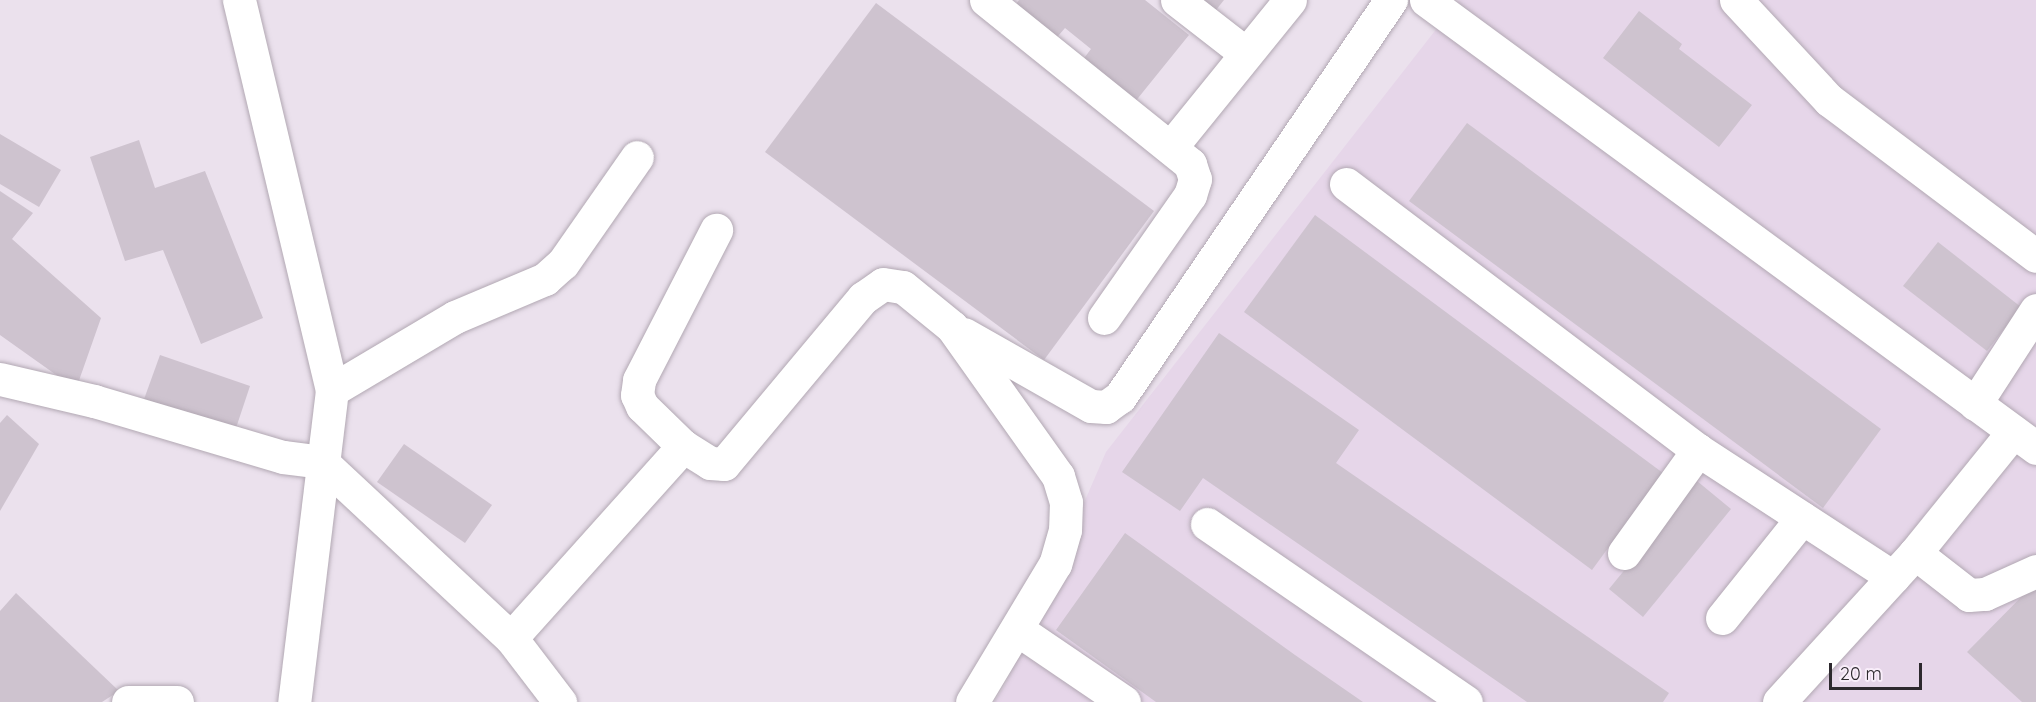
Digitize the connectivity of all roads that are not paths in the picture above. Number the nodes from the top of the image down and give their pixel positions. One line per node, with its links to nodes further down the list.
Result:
1 (239, 0): 18 (street)
2 (986, 0): 9 (street)
3 (1177, 0): 8 (street)
4 (1290, 0): 8 (street)
5 (1391, 0): 16 (street)
6 (1426, 0): 19 (street)
7 (1736, 0): 13 (street)
8 (1245, 53): 9 (street)
9 (1171, 147): 15 (street)
10 (638, 157): 18 (street)
11 (1346, 184): 22 (street)
12 (716, 230): 21 (street)
13 (2036, 256)
14 (2036, 310): 19 (street)
15 (1104, 318)
16 (952, 327): 21 (street); 31 (street)
17 (0, 379): 23 (street)
18 (332, 390): 23 (street)
19 (1976, 404): 20 (street)
20 (2025, 440): 27 (street)
21 (683, 446): 32 (street)
22 (1698, 450): 24 (street); 26 (street)
23 (322, 462): 32 (street); 35 (street)
24 (1802, 518): 29 (street); 30 (street)
25 (1207, 524): 39 (street)
26 (1624, 553)
27 (1915, 553): 28 (street); 29 (street)
28 (2036, 571)
29 (1893, 577): 40 (street)
30 (1722, 618)
31 (1018, 630): 37 (street); 38 (street)
32 (512, 638): 36 (street)
33 (128, 702): 34 (street)
34 (177, 702)
35 (294, 702)
36 (560, 702)
37 (972, 702)
38 (1124, 702)
39 (1466, 702)
40 (1779, 702)

